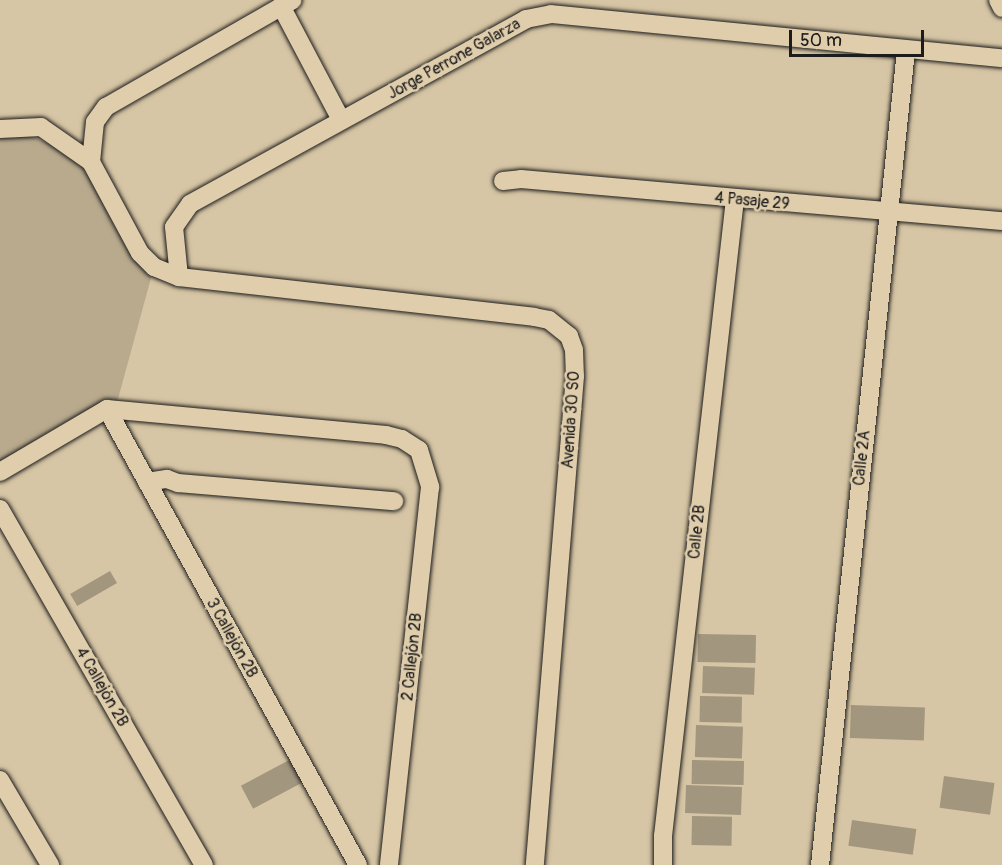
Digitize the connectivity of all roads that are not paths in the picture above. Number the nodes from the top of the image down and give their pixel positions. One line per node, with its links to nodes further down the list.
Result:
1 (998, 0): 3 (street)
2 (287, 3): 6 (street); 8 (street)
3 (1002, 8)
4 (906, 51): 5 (street, Jorge Perrone Galarza); 6 (street, Jorge Perrone Galarza); 11 (street, Calle 2A)
5 (1002, 58)
6 (341, 120): 13 (street, Jorge Perrone Galarza)
7 (0, 129): 8 (street)
8 (92, 162): 13 (street, Avenida 30 SO)
9 (503, 181): 10 (street, 4 Pasaje 29)
10 (735, 199): 11 (street, 4 Pasaje 29); 27 (street, Calle 2B)
11 (888, 214): 12 (street, 4 Pasaje 29); 28 (street, Calle 2A)
12 (1002, 220)
13 (179, 277): 26 (street, Avenida 30 SO)
14 (107, 409): 15 (street); 16 (street, 3 Callejón 2B); 25 (street, 2 Callejón 2B)
15 (0, 472)
16 (147, 482): 17 (street); 19 (street, 3 Callejón 2B)
17 (178, 483): 18 (street); 19 (street)
18 (394, 501)
19 (157, 503): 24 (street, 3 Callejón 2B)
20 (0, 509): 23 (street, 4 Callejón 2B)
21 (0, 780): 22 (street)
22 (50, 865)
23 (204, 865)
24 (358, 865)
25 (389, 865)
26 (535, 865)
27 (663, 865)
28 (820, 865)

